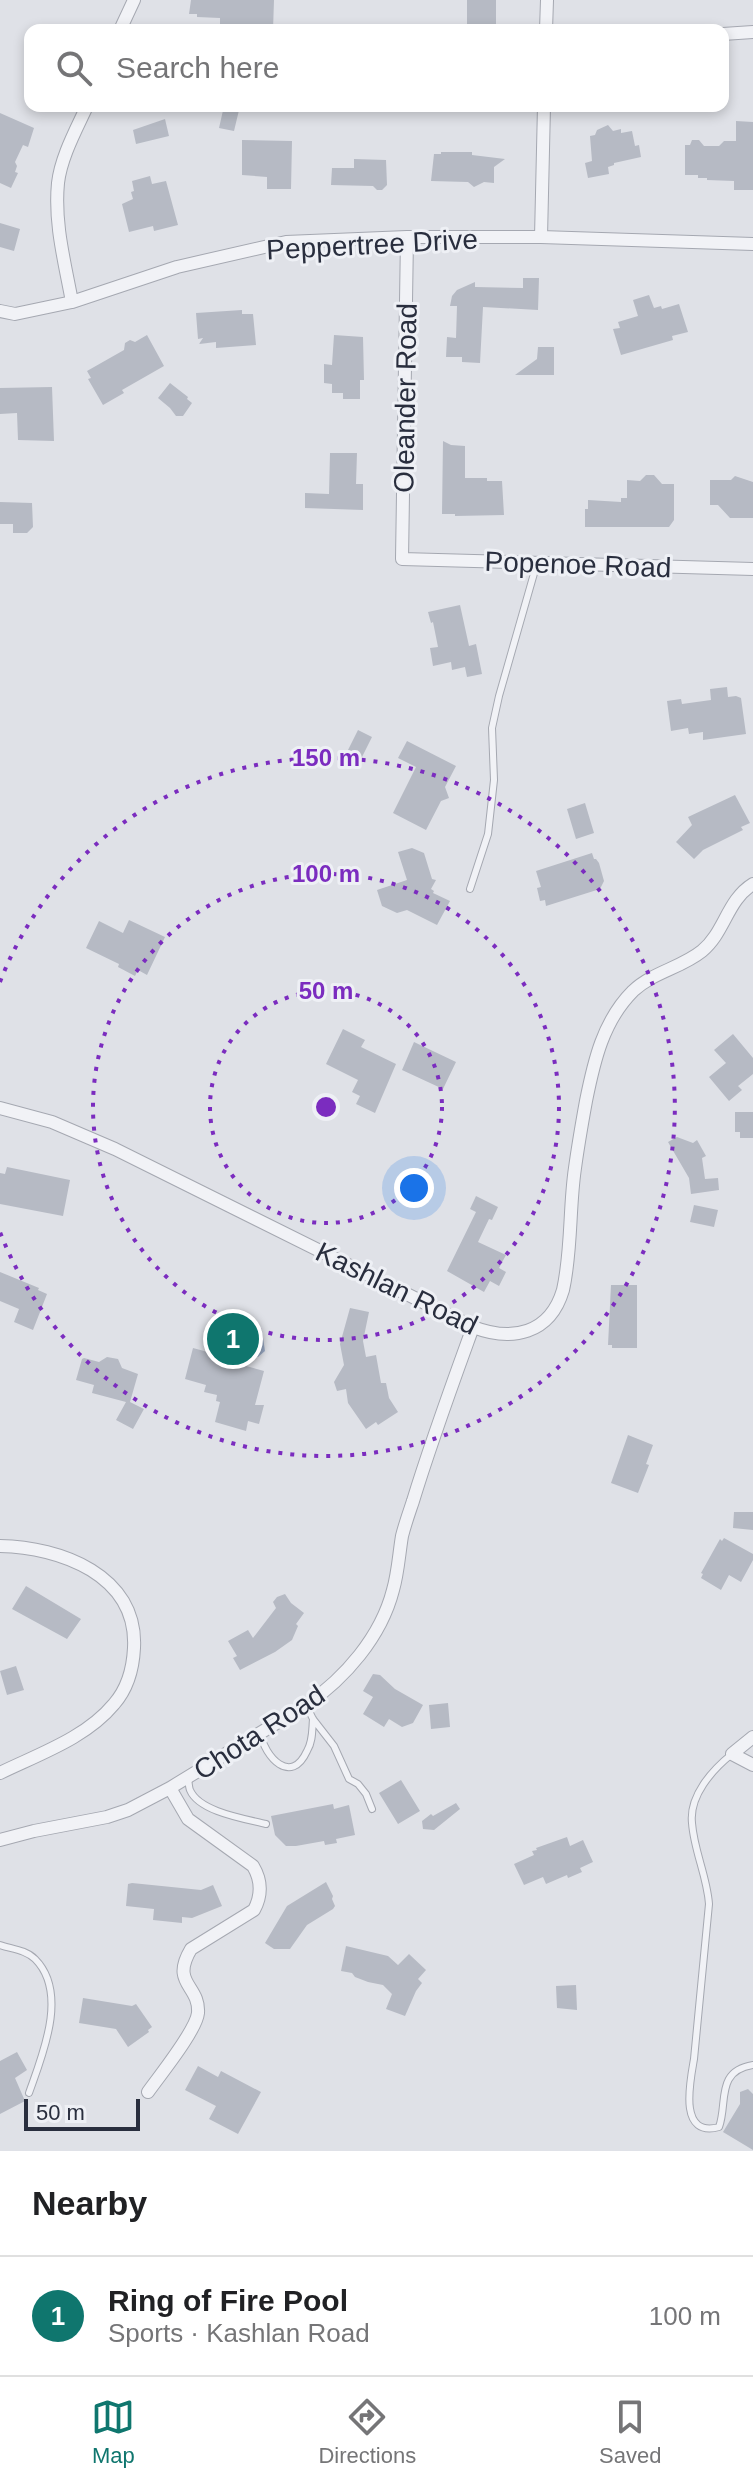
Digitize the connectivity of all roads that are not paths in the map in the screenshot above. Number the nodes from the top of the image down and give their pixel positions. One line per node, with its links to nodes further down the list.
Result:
1 (134, 0): 3 (street)
2 (547, 0): 4 (street)
3 (123, 24)
4 (546, 24)
5 (753, 32): 6 (street)
6 (729, 34)
7 (84, 112): 12 (street)
8 (544, 112): 10 (street)
9 (407, 237): 10 (street, Peppertree Drive); 12 (street, Peppertree Drive); 14 (street, Oleander Road)
10 (541, 237): 11 (street, Peppertree Drive)
11 (753, 244)
12 (72, 302): 13 (street, Peppertree Drive)
13 (0, 311)
14 (402, 559): 15 (street, Popenoe Road)
15 (537, 563): 16 (street, Popenoe Road); 18 (lane)
16 (753, 569)
17 (753, 884): 20 (street, Kashlan Road)
18 (470, 889)
19 (0, 1108): 20 (street, Kashlan Road)
20 (473, 1327): 22 (street, Chota Road)
21 (0, 1546): 28 (street)
22 (306, 1705): 23 (lane); 24 (street, Chota Road)
23 (313, 1719): 24 (lane); 31 (lane)
24 (260, 1733): 29 (street, Chota Road)
25 (753, 1737): 26 (street)
26 (732, 1754): 27 (street); 35 (lane)
27 (753, 1765)
28 (0, 1773)
29 (188, 1777): 30 (street, Chota Road); 32 (lane)
30 (170, 1788): 33 (street, Chota Road); 36 (street)
31 (372, 1809)
32 (266, 1824)
33 (0, 1840)
34 (0, 1945): 37 (lane)
35 (753, 2065)
36 (148, 2092)
37 (29, 2093)

